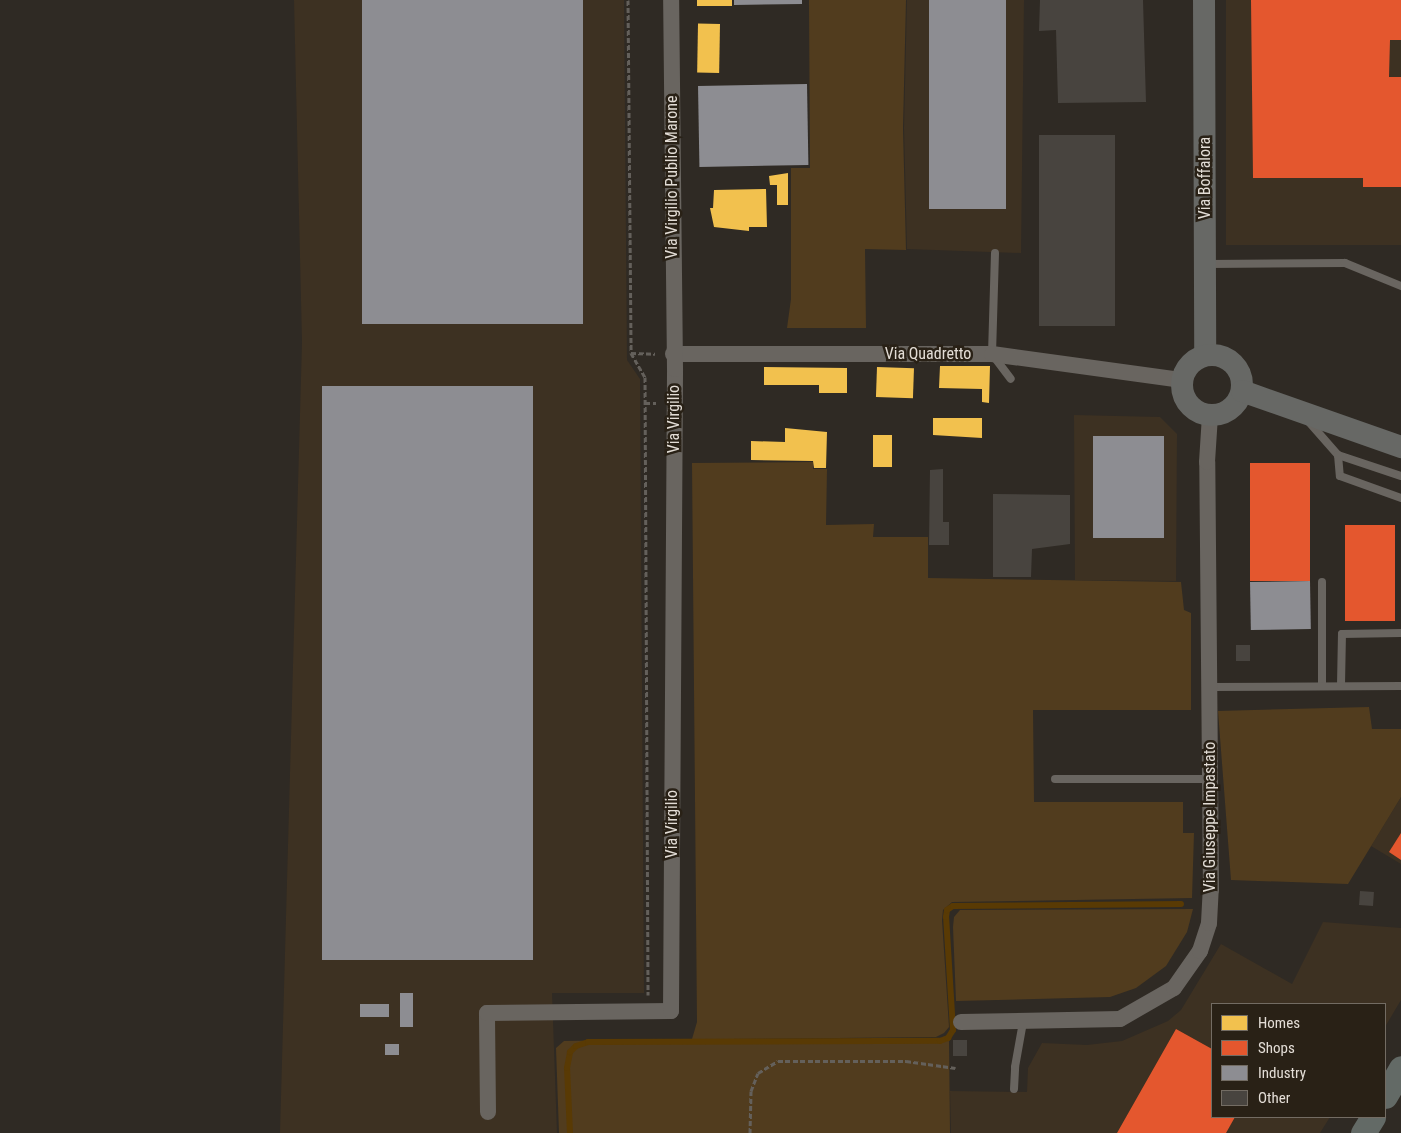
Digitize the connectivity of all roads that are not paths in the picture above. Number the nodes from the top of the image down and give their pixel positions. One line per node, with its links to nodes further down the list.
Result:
1 (671, 0): 6 (street, Via Virgilio Publio Marone)
2 (1204, 0): 4 (street, Via Boffalora)
3 (995, 253): 7 (lane)
4 (1206, 264): 5 (lane); 8 (street, Via Boffalora)
5 (1401, 286)
6 (673, 354): 7 (street, Via Quadretto); 31 (street, Via Virgilio)
7 (992, 354): 9 (lane); 10 (street, Via Quadretto)
8 (1206, 355): 10 (street); 11 (street)
9 (1011, 379)
10 (1182, 380): 13 (street)
11 (1242, 391): 12 (street); 13 (street)
12 (1302, 412): 14 (street); 15 (lane)
13 (1210, 415): 23 (street, Via Giuseppe Impastato)
14 (1401, 447)
15 (1338, 454): 16 (lane); 17 (lane)
16 (1401, 476)
17 (1401, 498)
18 (1322, 582): 20 (lane)
19 (1401, 633): 21 (lane)
20 (1322, 685): 21 (lane); 23 (lane)
21 (1341, 685): 22 (lane)
22 (1401, 686)
23 (1210, 687): 25 (street, Via Giuseppe Impastato)
24 (1055, 778): 25 (lane)
25 (1210, 779): 27 (street, Via Giuseppe Impastato)
26 (961, 1022): 27 (street, Via Giuseppe Impastato)
27 (1023, 1022): 29 (lane)
28 (1401, 1068): 30 (main road)
29 (1014, 1089)
30 (1386, 1094)
31 (488, 1112)
32 (1372, 1118): 33 (main road)
33 (1363, 1133)

